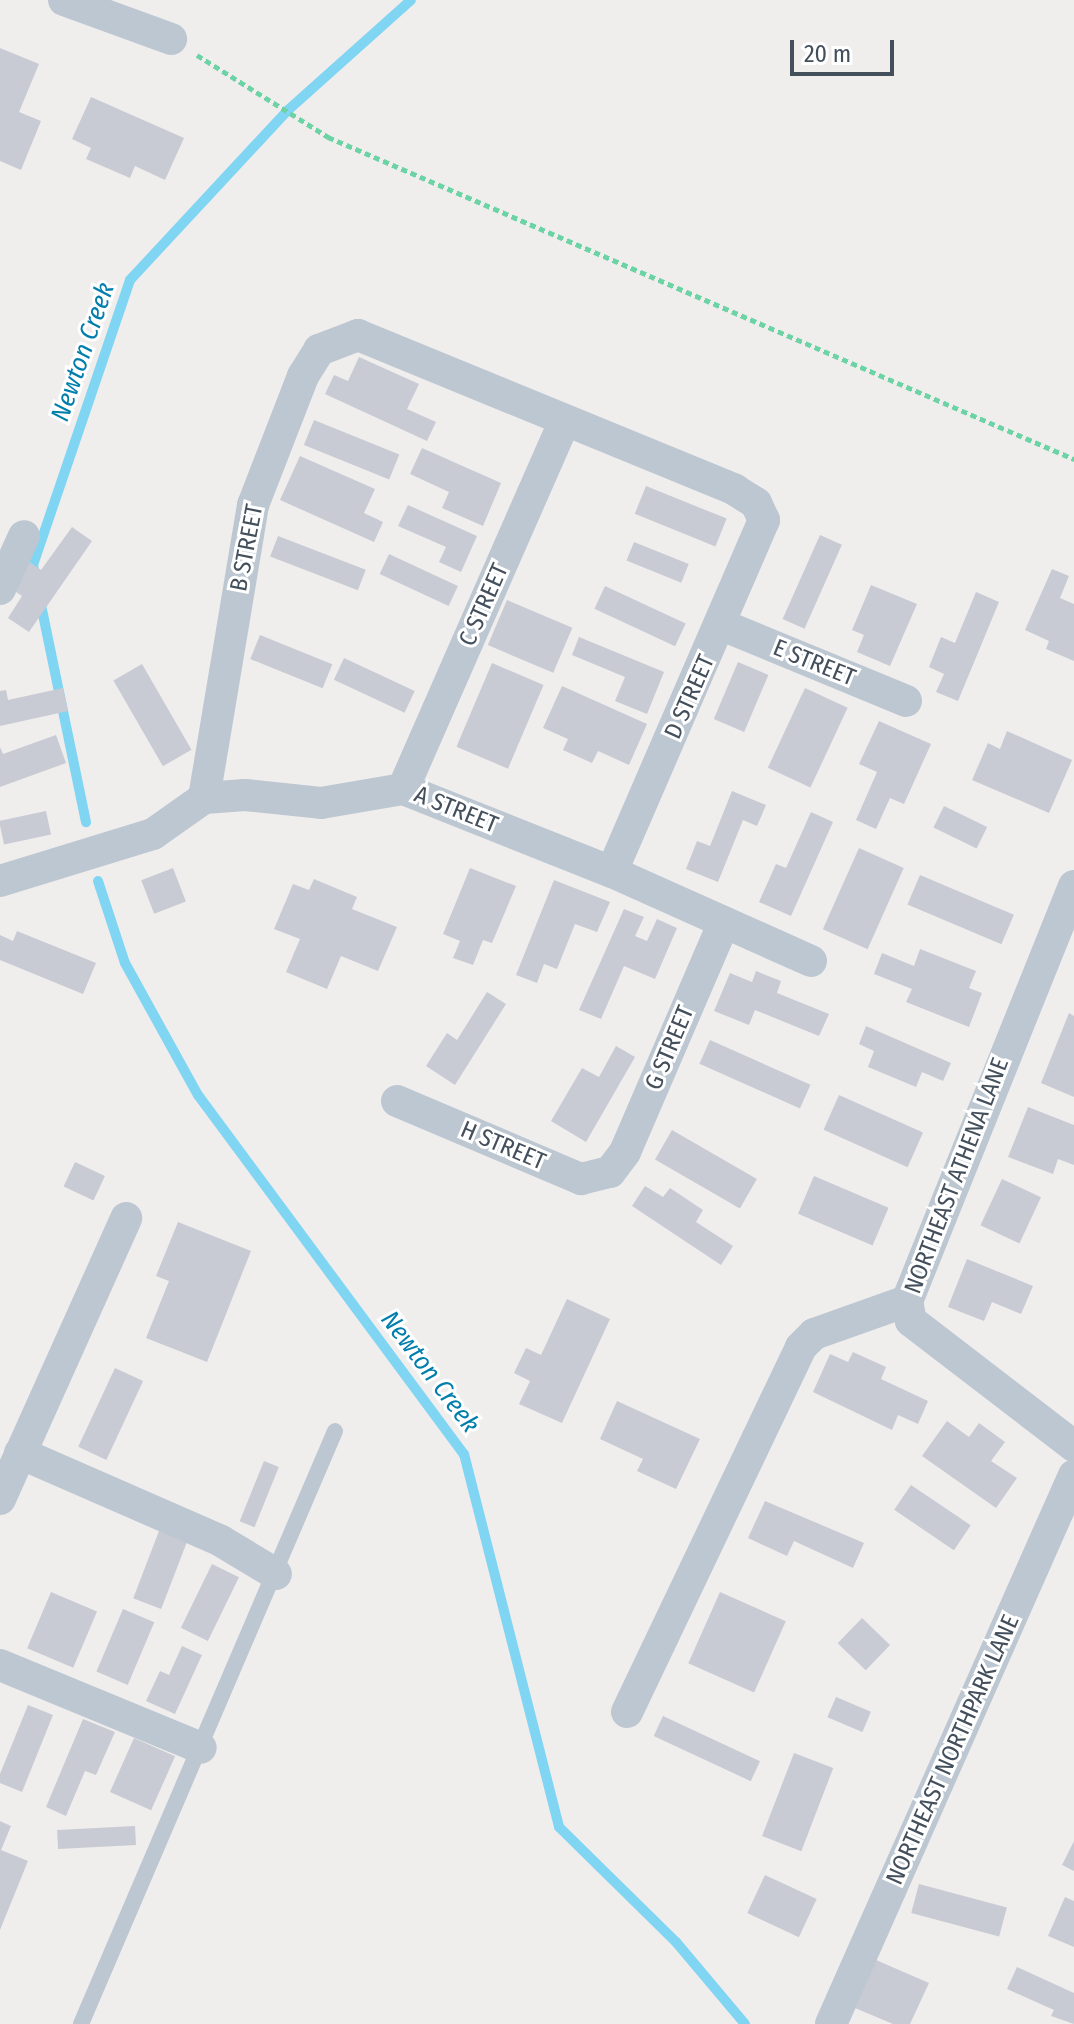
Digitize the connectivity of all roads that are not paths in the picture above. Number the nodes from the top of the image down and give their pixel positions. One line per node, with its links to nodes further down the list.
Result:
1 (64, 0): 2 (street)
2 (171, 39)
3 (564, 422): 6 (street, D STREET); 8 (street, C STREET); 9 (street, B STREET)
4 (24, 536): 5 (street)
5 (0, 589)
6 (722, 625): 7 (street, E STREET); 10 (street, D STREET)
7 (906, 701)
8 (403, 789): 9 (street, A STREET); 10 (street, A STREET)
9 (204, 798): 11 (street)
10 (612, 872): 13 (street, A STREET)
11 (0, 881)
12 (1074, 886): 18 (street, NORTHEAST ATHENA LANE)
13 (724, 922): 14 (street, A STREET); 16 (street, G STREET)
14 (811, 961)
15 (397, 1101): 16 (street, H STREET)
16 (610, 1172)
17 (126, 1218): 21 (street)
18 (907, 1301): 20 (street, NORTHEAST ATHENA LANE); 26 (street)
19 (335, 1431): 24 (lane)
20 (1074, 1446)
21 (20, 1453): 23 (street); 24 (street)
22 (1074, 1475): 29 (street, NORTHEAST NORTHPARK LANE)
23 (0, 1499)
24 (276, 1574): 27 (lane)
25 (0, 1665): 27 (street)
26 (627, 1712)
27 (201, 1748): 28 (lane)
28 (81, 2024)
29 (831, 2024)

